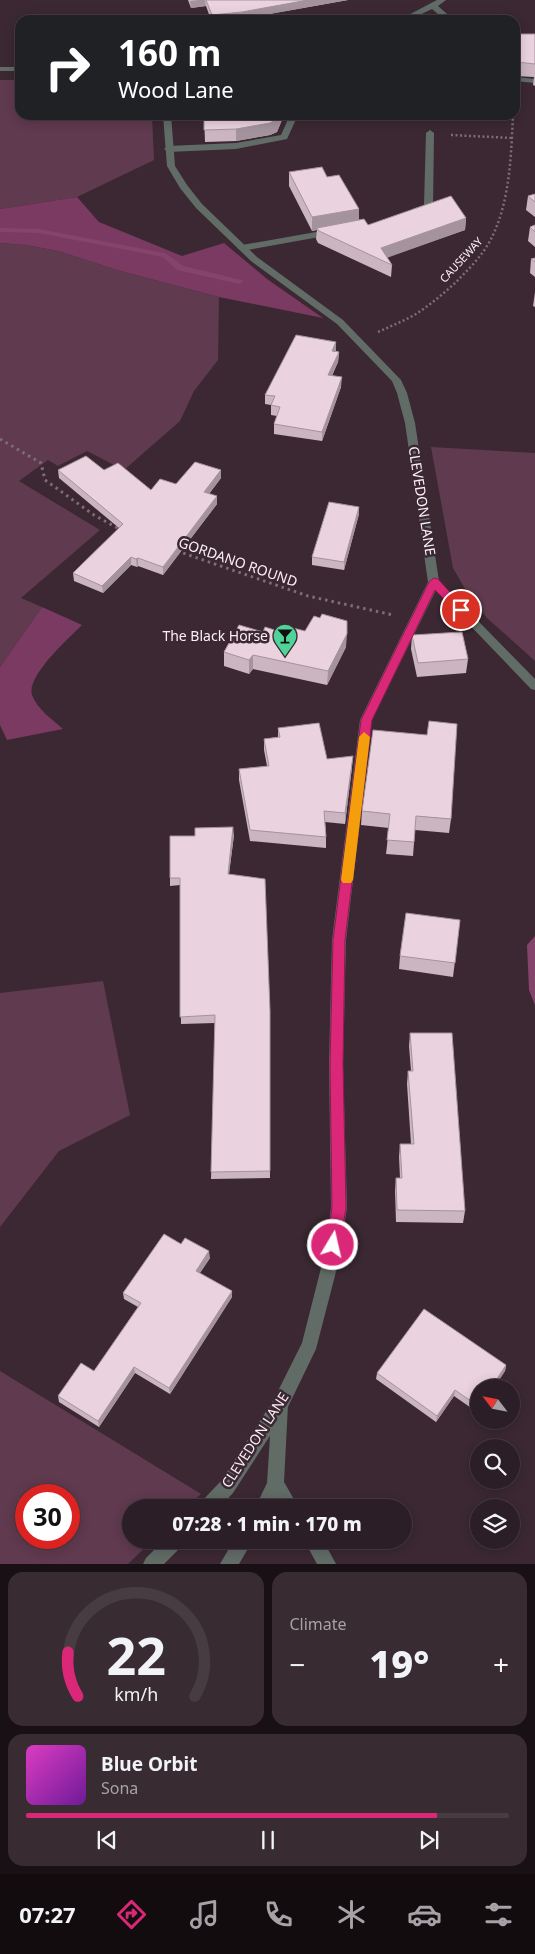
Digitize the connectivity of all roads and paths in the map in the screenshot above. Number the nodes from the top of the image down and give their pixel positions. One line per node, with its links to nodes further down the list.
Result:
1 (442, 0): 2 (street)
2 (433, 6): 3 (street); 4 (street)
3 (414, 15)
4 (444, 15)
5 (0, 68): 6 (street)
6 (15, 68)
7 (520, 80): 8 (street)
8 (535, 81)
9 (166, 120): 14 (street, CLEVEDON LANE)
10 (292, 120): 14 (street)
11 (513, 120): 13 (path, CAUSEWAY)
12 (430, 134): 13 (path); 15 (street)
13 (512, 138): 18 (path, CAUSEWAY)
14 (168, 149): 17 (street, CLEVEDON LANE)
15 (404, 215)
16 (343, 230): 17 (street)
17 (242, 248): 18 (street, CLEVEDON LANE)
18 (359, 341): 22 (street, CLEVEDON LANE)
19 (0, 439): 20 (path)
20 (123, 531)
21 (176, 551): 23 (path, GORDANO ROUND)
22 (434, 582): 23 (street, CLEVEDON LANE); 24 (street)
23 (416, 619): 25 (street, CLEVEDON LANE)
24 (535, 686)
25 (280, 1405): 26 (street); 27 (street, CLEVEDON LANE)
26 (275, 1484): 28 (street); 29 (street)
27 (216, 1499)
28 (268, 1499)
29 (285, 1499)
30 (167, 1549): 33 (street)
31 (238, 1549): 34 (street)
32 (318, 1549): 35 (street)
33 (152, 1564)
34 (229, 1564)
35 (327, 1564)

